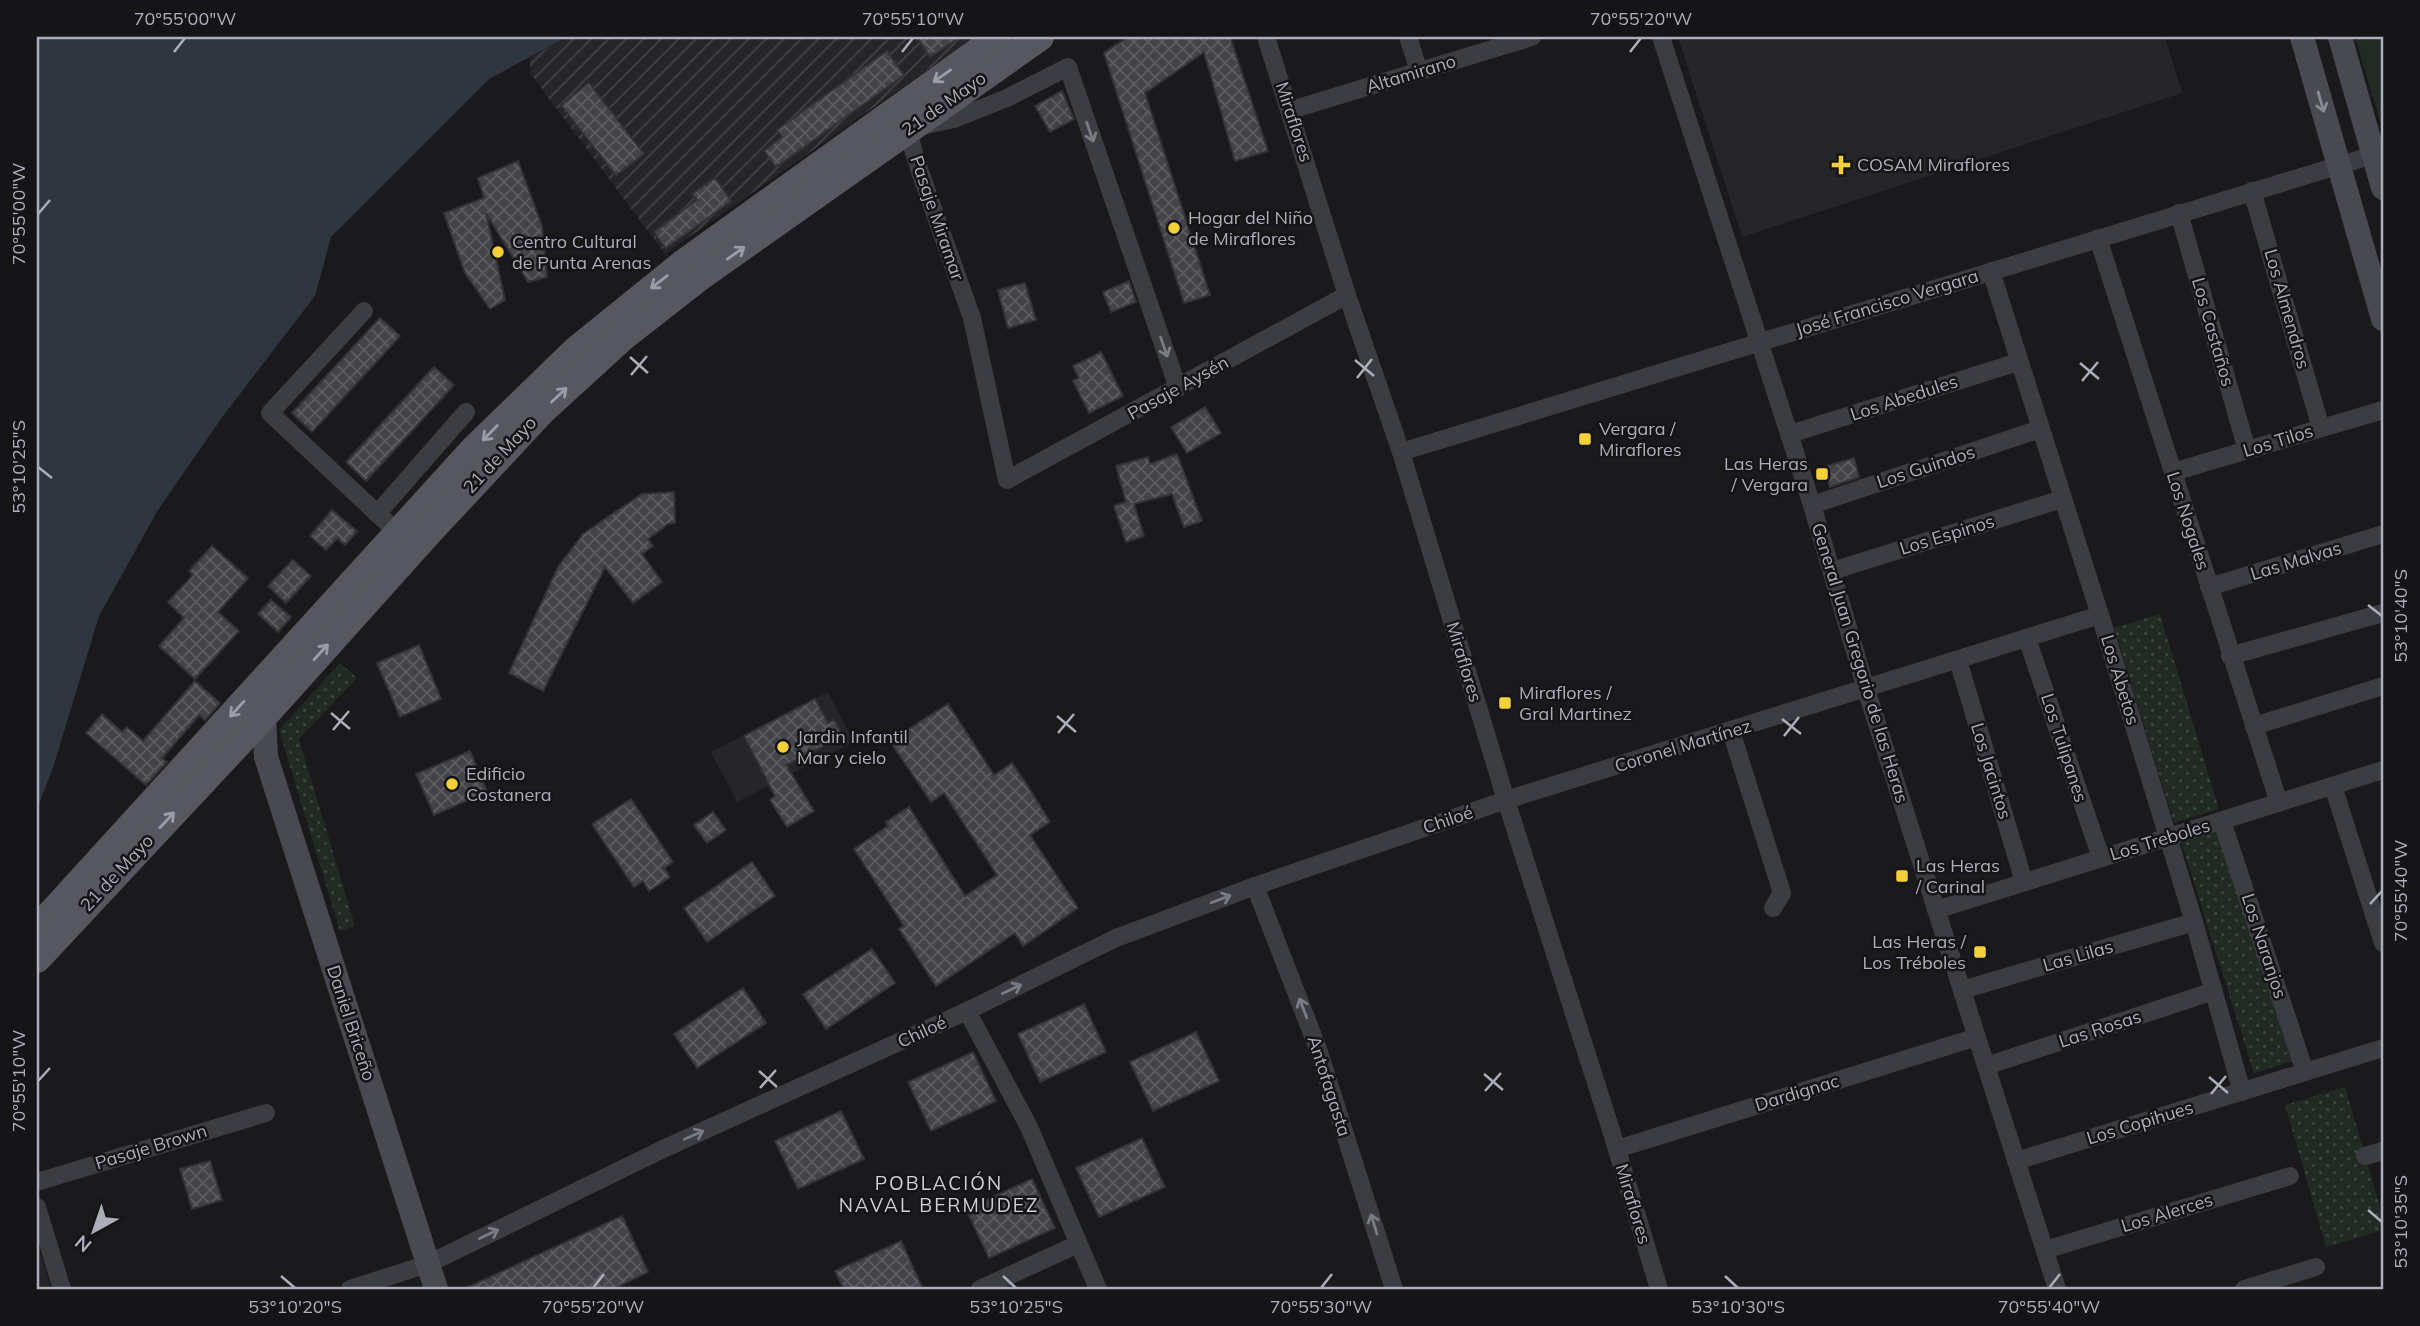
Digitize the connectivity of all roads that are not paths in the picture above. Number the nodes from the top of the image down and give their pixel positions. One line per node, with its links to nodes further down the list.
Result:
1 (998, 37): 37 (main road, 21 de Mayo, one-way to 37)
2 (1040, 37): 11 (main road, 21 de Mayo)
3 (1266, 37): 10 (street, Miraflores)
4 (1408, 37): 9 (street)
5 (1532, 37): 9 (street, Altamirano)
6 (1661, 37): 22 (street, General Juan Gregorio de las Heras)
7 (2302, 37): 13 (street, one-way to 13)
8 (2340, 37): 12 (street)
9 (1419, 71): 10 (street, Altamirano)
10 (1291, 110): 19 (street, Miraflores)
11 (907, 130): 24 (street, one-way to 24); 33 (street, Pasaje Miramar); 48 (main road, 21 de Mayo, one-way to 11)
12 (2373, 155): 13 (street, José Francisco Vergara); 14 (street)
13 (2339, 164): 15 (street, José Francisco Vergara); 21 (street)
14 (2383, 188)
15 (2252, 191): 16 (street, José Francisco Vergara); 27 (street, Los Almendros)
16 (2179, 214): 17 (street, José Francisco Vergara); 30 (street, Los Castaños)
17 (2098, 238): 18 (street, José Francisco Vergara); 32 (street, Los Nogales)
18 (1991, 271): 22 (street, José Francisco Vergara); 23 (street, Los Abetos)
19 (1347, 295): 24 (street, Pasaje Aysén); 31 (street, Miraflores)
20 (364, 311): 36 (street)
21 (2383, 319)
22 (1760, 342): 29 (street, General Juan Gregorio de las Heras); 31 (street, José Francisco Vergara)
23 (2018, 362): 28 (street, Los Abetos); 29 (street, Los Abedules)
24 (1178, 388): 33 (street, Pasaje Aysén)
25 (2383, 410): 27 (street, Los Tilos)
26 (466, 412): 36 (street)
27 (2321, 428): 30 (street, Los Tilos)
28 (2040, 429): 34 (street, Los Abetos); 35 (street, Los Guindos)
29 (1790, 434): 35 (street, General Juan Gregorio de las Heras)
30 (2246, 450): 32 (street, Los Tilos)
31 (1401, 452): 55 (street, Miraflores)
32 (2172, 472): 40 (street, Los Nogales)
33 (1007, 480)
34 (2062, 499): 39 (street, Los Espinos); 42 (street, Los Abetos)
35 (1812, 505): 39 (street, General Juan Gregorio de las Heras)
36 (377, 514): 37 (street)
37 (398, 533): 65 (main road, 21 de Mayo, one-way to 65)
38 (2383, 534): 40 (street, Las Malvas)
39 (1832, 571): 47 (street, General Juan Gregorio de las Heras)
40 (2209, 587): 44 (street, Los Nogales)
41 (2383, 612): 44 (street)
42 (2100, 615): 43 (street, Coronel Martínez); 58 (street, Los Abetos)
43 (2027, 638): 45 (street, Coronel Martínez); 59 (street, Los Tulipanes)
44 (2230, 656): 49 (street, Los Nogales)
45 (1958, 660): 47 (street, Coronel Martínez); 60 (street, Los Jacintos)
46 (2383, 686): 49 (street)
47 (1866, 689): 50 (street, Coronel Martínez); 63 (street, General Juan Gregorio de las Heras)
48 (264, 716): 51 (main road, 21 de Mayo); 52 (street, Daniel Briceño)
49 (2255, 726): 56 (street, Los Nogales)
50 (1731, 731): 55 (street, Coronel Martínez); 62 (street)
51 (229, 754): 52 (street); 67 (main road, 21 de Mayo, one-way to 51)
52 (266, 757): 86 (street, Daniel Briceño)
53 (2383, 770): 54 (street, Los Treboles)
54 (2333, 786): 56 (street, Los Treboles); 66 (street)
55 (1506, 800): 61 (street, Chiloé); 77 (street, Miraflores)
56 (2278, 803): 57 (street, Los Treboles)
57 (2222, 821): 58 (street, Los Treboles); 74 (street, Los Naranjos)
58 (2168, 838): 59 (street, Los Treboles); 64 (street, Los Abetos)
59 (2101, 858): 60 (street, Los Treboles)
60 (2024, 882): 63 (street, Los Treboles)
61 (1255, 886): 70 (street, Chiloé, one-way to 61); 93 (street, Antofagasta, one-way to 61)
62 (1773, 908)
63 (1936, 910): 68 (street, General Juan Gregorio de las Heras)
64 (2194, 922): 68 (street, Las Lilas); 69 (street, Los Abetos)
65 (37, 929)
66 (2383, 943)
67 (37, 959)
68 (1962, 990): 71 (street, General Juan Gregorio de las Heras)
69 (2214, 991): 73 (street, Las Rosas); 75 (street, Los Abetos)
70 (967, 1011): 84 (street); 86 (street, Chiloé, one-way to 70)
71 (1977, 1037): 73 (street, General Juan Gregorio de las Heras); 77 (street, Dardignac)
72 (2383, 1048): 74 (street, Los Copihues)
73 (1986, 1066): 80 (street, General Juan Gregorio de las Heras)
74 (2305, 1072): 75 (street, Los Copihues)
75 (2242, 1092): 80 (street, Los Copihues)
76 (266, 1113): 82 (street, Pasaje Brown)
77 (1617, 1149): 94 (street, Miraflores)
78 (2383, 1151): 79 (street)
79 (2365, 1156)
80 (2016, 1161): 85 (street, General Juan Gregorio de las Heras)
81 (2290, 1176): 85 (street, Los Alerces)
82 (37, 1182)
83 (37, 1207): 88 (street)
84 (1078, 1244): 91 (street); 92 (street)
85 (2045, 1250): 95 (street, General Juan Gregorio de las Heras)
86 (428, 1264): 89 (street, Chiloé); 90 (street, Daniel Briceño)
87 (2316, 1266): 96 (street)
88 (62, 1289)
89 (350, 1289)
90 (436, 1289)
91 (980, 1289)
92 (1098, 1289)
93 (1394, 1289)
94 (1659, 1289)
95 (2057, 1289)
96 (2244, 1289)

